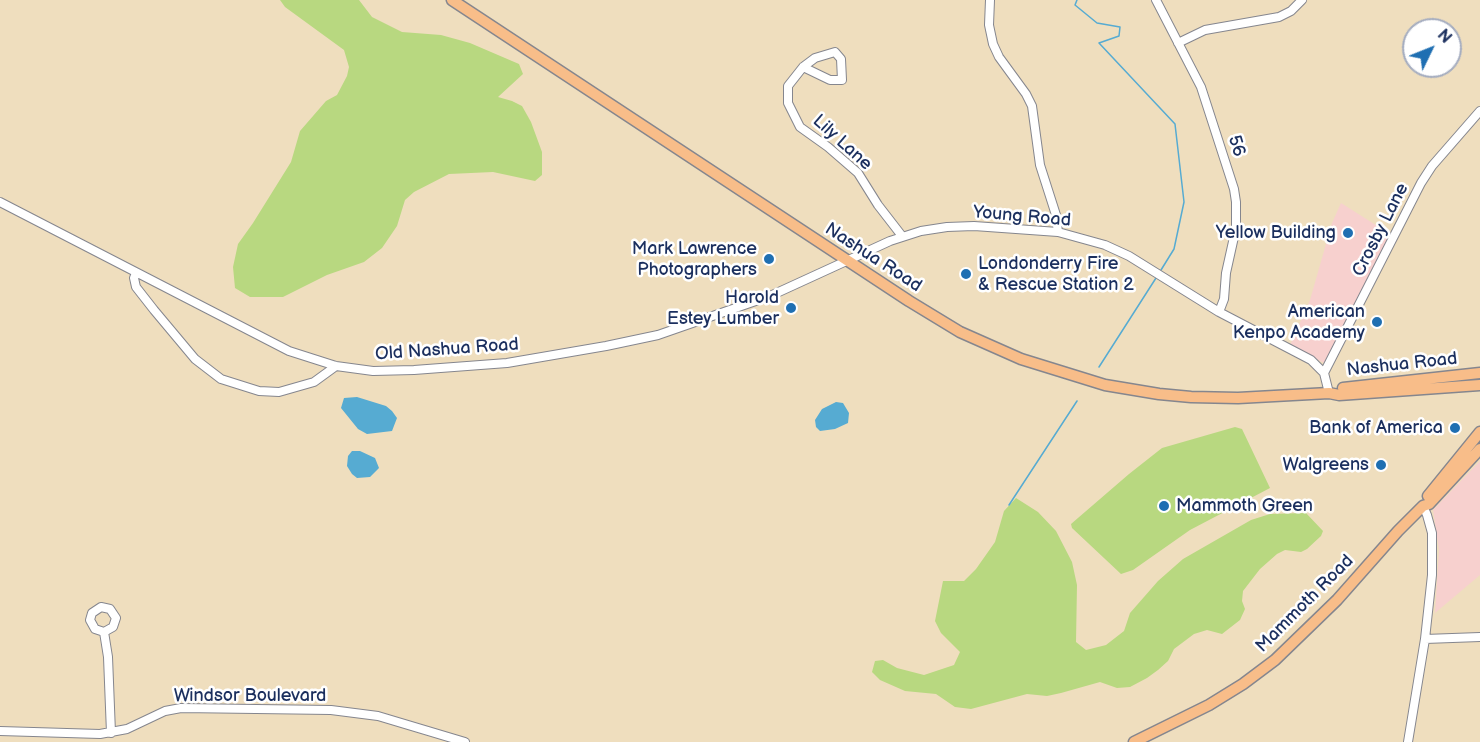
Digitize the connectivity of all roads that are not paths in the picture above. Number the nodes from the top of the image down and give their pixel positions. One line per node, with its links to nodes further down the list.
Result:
1 (452, 0): 11 (main road, Nashua Road)
2 (990, 0): 9 (street)
3 (1156, 0): 5 (street, 56)
4 (1302, 0): 5 (street)
5 (1178, 43): 13 (street, 56)
6 (803, 67): 6 (street); 10 (street, Lily Lane)
7 (1480, 111): 15 (street, Crosby Lane)
8 (0, 202): 12 (street, Old Nashua Road)
9 (1058, 232): 10 (street, Young Road); 13 (street, Young Road)
10 (902, 236): 11 (street, Young Road)
11 (847, 261): 14 (street, Old Nashua Road); 18 (main road, Nashua Road)
12 (136, 273): 14 (street, Old Nashua Road); 14 (street)
13 (1220, 312): 15 (street, Young Road)
14 (336, 366)
15 (1324, 373): 18 (street)
16 (1480, 373): 18 (main road, Nashua Road)
17 (1480, 385): 18 (main road, Nashua Road)
18 (1329, 393)
19 (1480, 432): 21 (main road, Mammoth Road)
20 (1480, 449): 21 (main road, Mammoth Road)
21 (1423, 506): 24 (street); 28 (main road, Mammoth Road)
22 (104, 632): 26 (street)
23 (1480, 637): 24 (street)
24 (1425, 639): 29 (street)
25 (0, 731): 26 (street, Windsor Boulevard)
26 (111, 733): 27 (street, Windsor Boulevard)
27 (465, 742)
28 (1134, 742)
29 (1408, 742)

